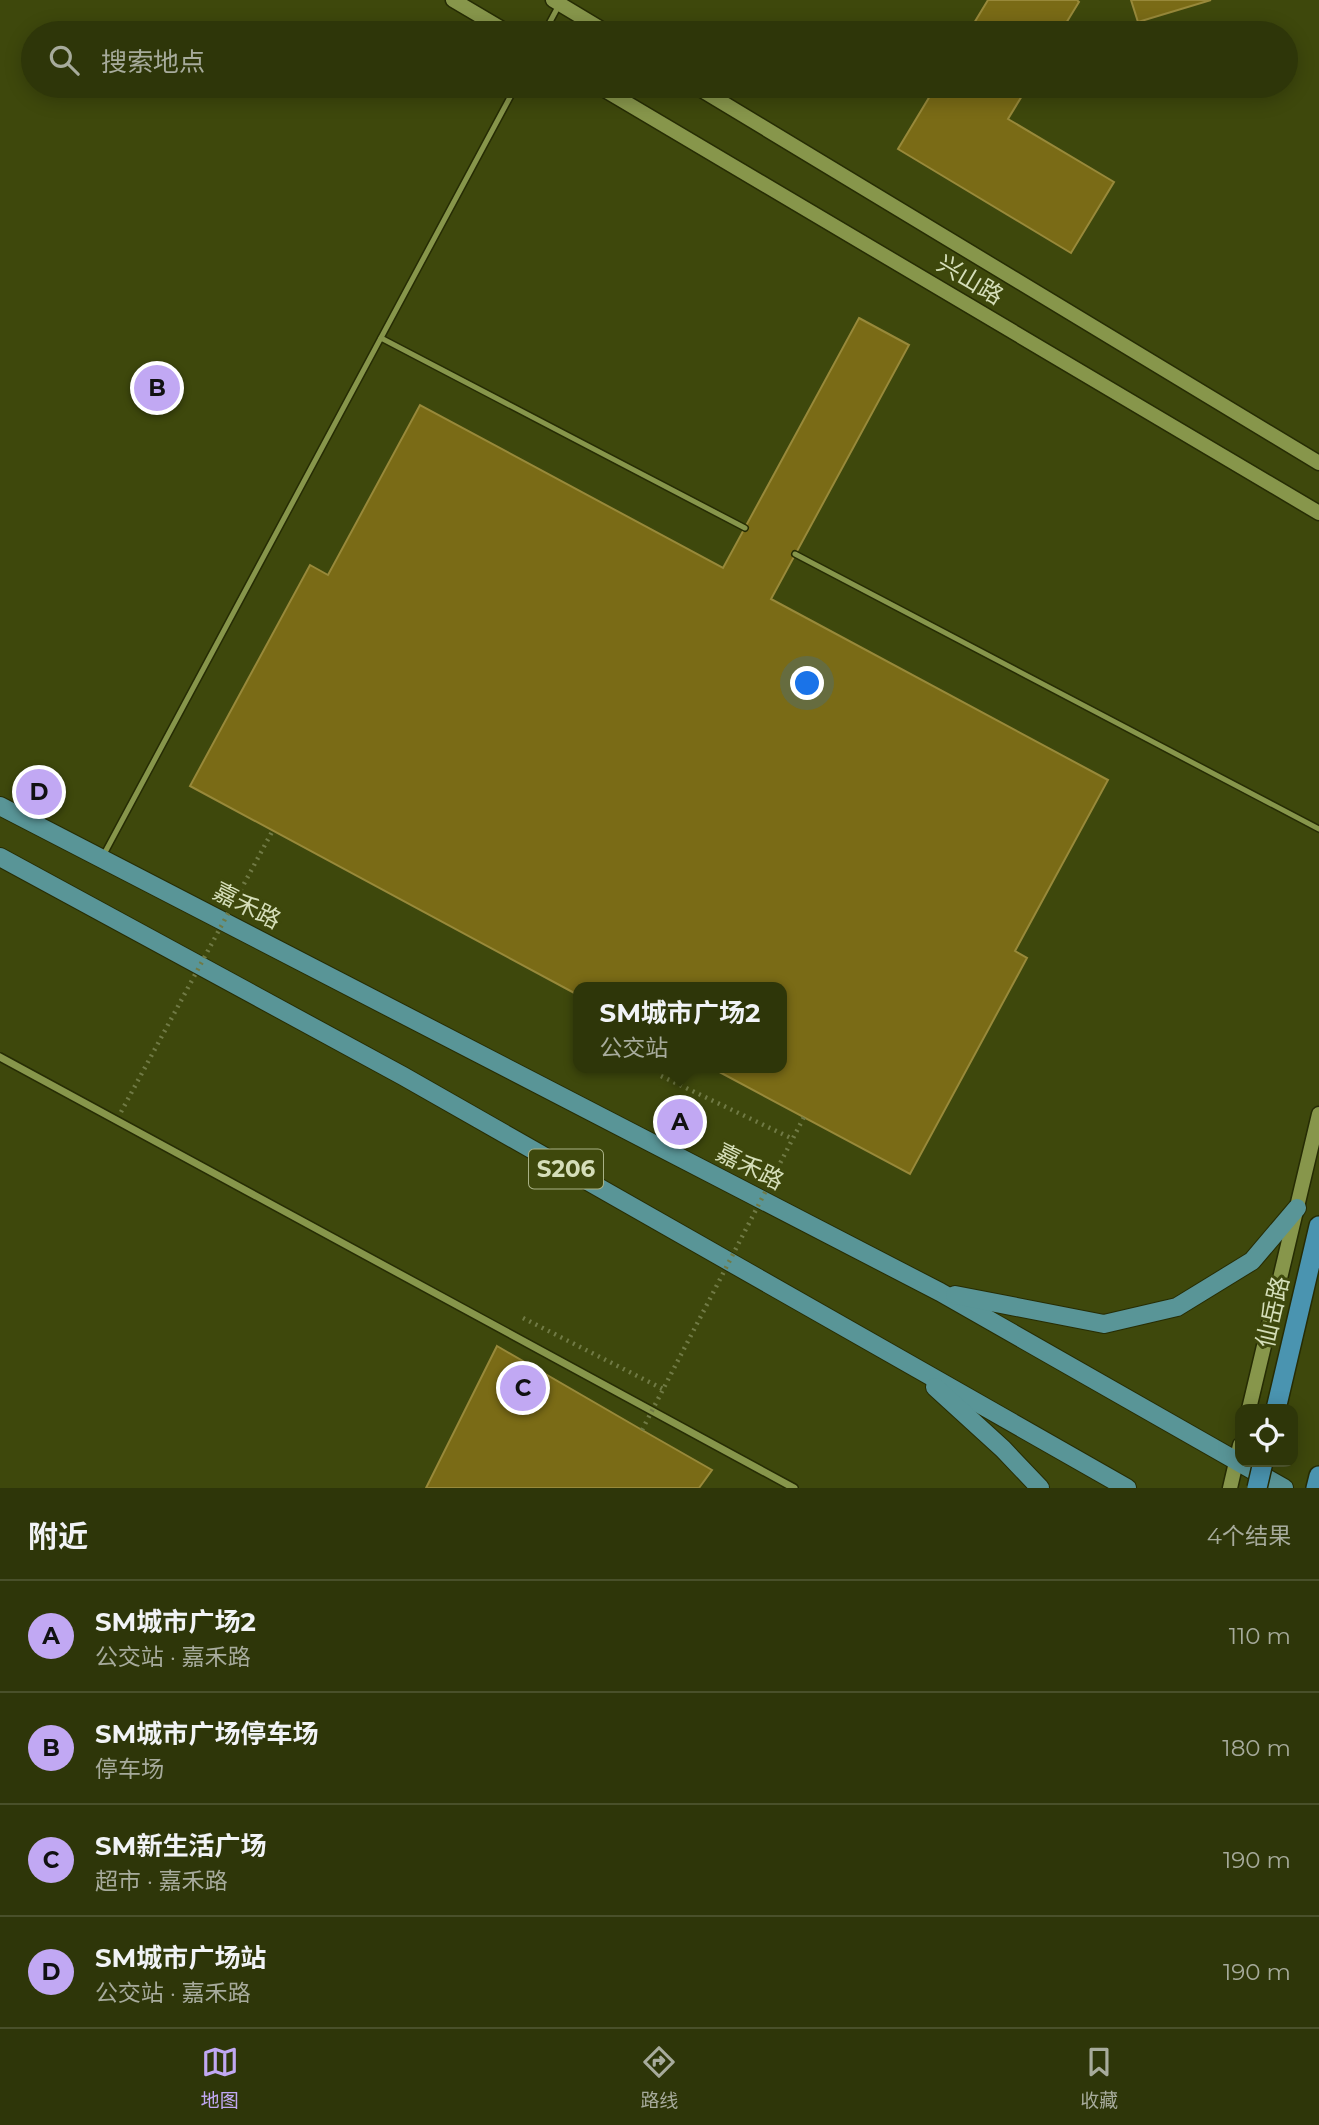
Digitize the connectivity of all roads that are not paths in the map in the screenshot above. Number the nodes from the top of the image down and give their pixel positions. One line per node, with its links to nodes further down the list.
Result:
1 (453, 0): 3 (main road)
2 (559, 1): 4 (lane); 5 (main road)
3 (489, 21)
4 (550, 21)
5 (590, 21)
6 (510, 98): 9 (lane)
7 (618, 98): 11 (main road, 兴山路)
8 (715, 98): 10 (main road, 兴山路)
9 (381, 338): 12 (lane); 17 (lane)
10 (1319, 463)
11 (1319, 513)
12 (745, 528)
13 (795, 554): 15 (lane)
14 (0, 806): 17 (main road, 嘉禾路 / S206)
15 (1319, 829)
16 (0, 857): 23 (main road, S206)
17 (101, 859): 22 (main road, 嘉禾路 / S206)
18 (0, 1057): 31 (street)
19 (1319, 1114): 20 (main road)
20 (1297, 1208): 22 (main road); 24 (main road)
21 (1319, 1226): 25 (highway, 仙岳路)
22 (940, 1292): 26 (main road, 嘉禾路 / S206)
23 (908, 1364): 32 (main road); 33 (main road, S206)
24 (1250, 1404)
25 (1277, 1404)
26 (1235, 1451)
27 (1235, 1466): 34 (main road)
28 (1256, 1467): 36 (main road, 嘉禾路 / S206)
29 (1262, 1467): 35 (highway, bridge)
30 (1319, 1476): 37 (highway)
31 (794, 1488)
32 (1040, 1488)
33 (1127, 1488)
34 (1230, 1488)
35 (1257, 1488)
36 (1284, 1488)
37 (1316, 1488)

